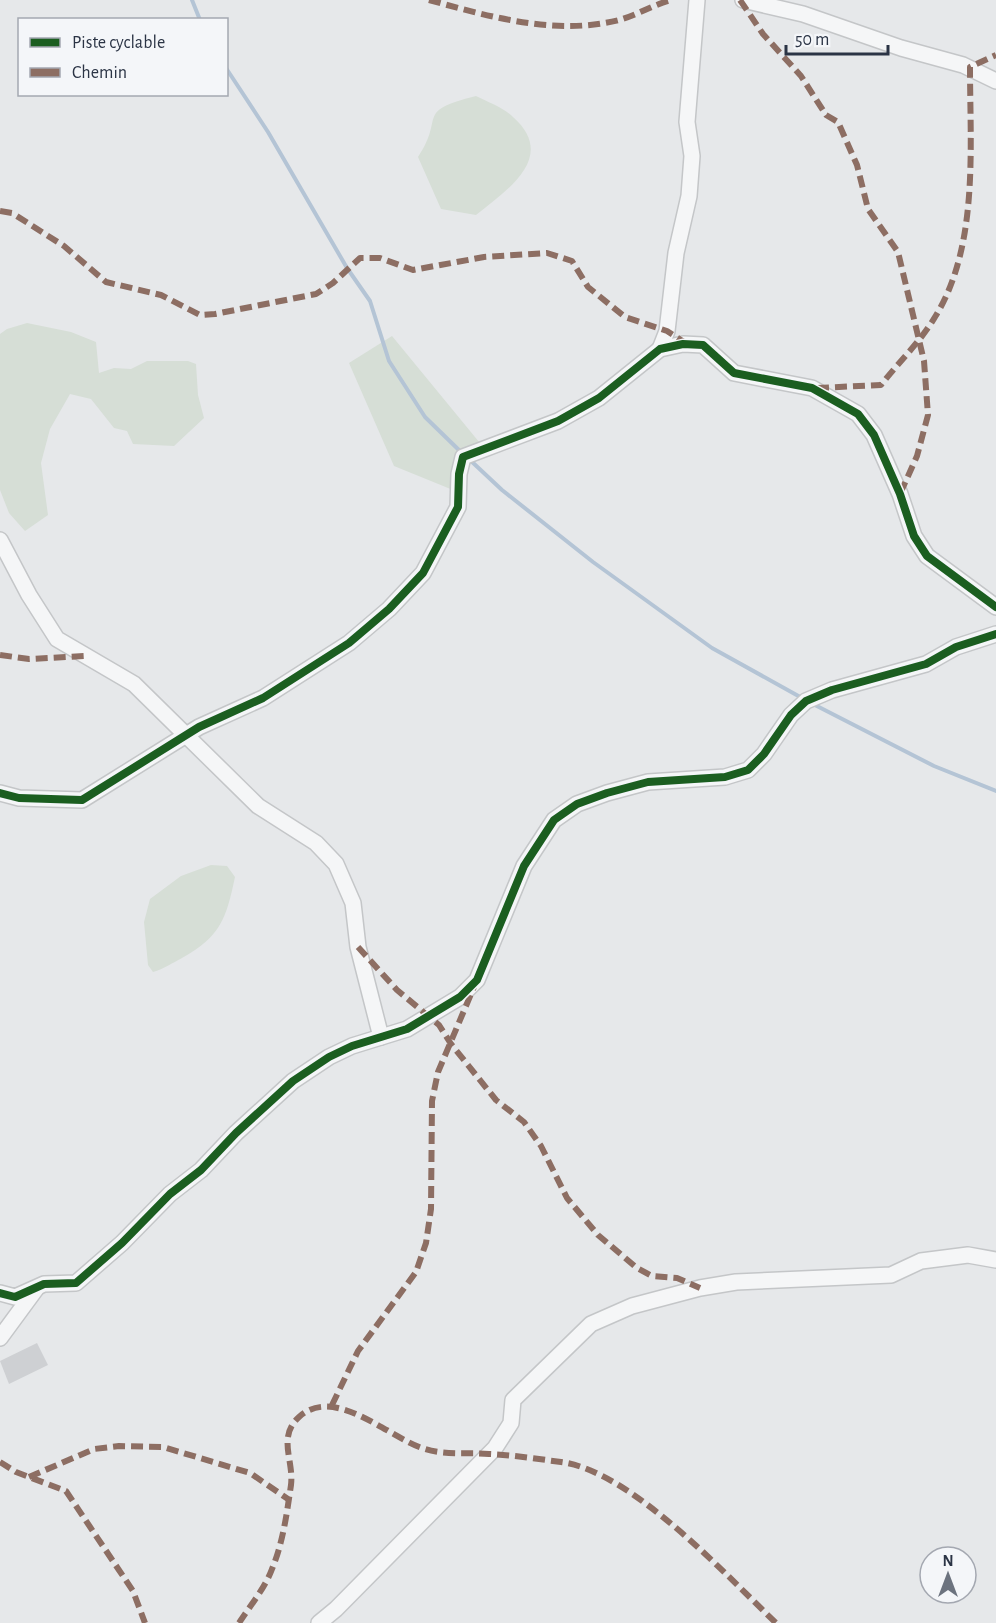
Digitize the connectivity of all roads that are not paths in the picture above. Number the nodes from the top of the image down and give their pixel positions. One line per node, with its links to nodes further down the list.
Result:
1 (697, 0): 4 (street)
2 (743, 0): 3 (street)
3 (996, 81)
4 (660, 349): 6 (street); 8 (street)
5 (0, 540): 8 (street)
6 (996, 607)
7 (996, 634): 10 (street)
8 (187, 736): 9 (street); 10 (street)
9 (0, 793)
10 (381, 1037): 12 (street)
11 (996, 1260): 15 (street)
12 (38, 1286): 13 (street); 14 (street)
13 (0, 1293)
14 (0, 1338)
15 (319, 1623)

